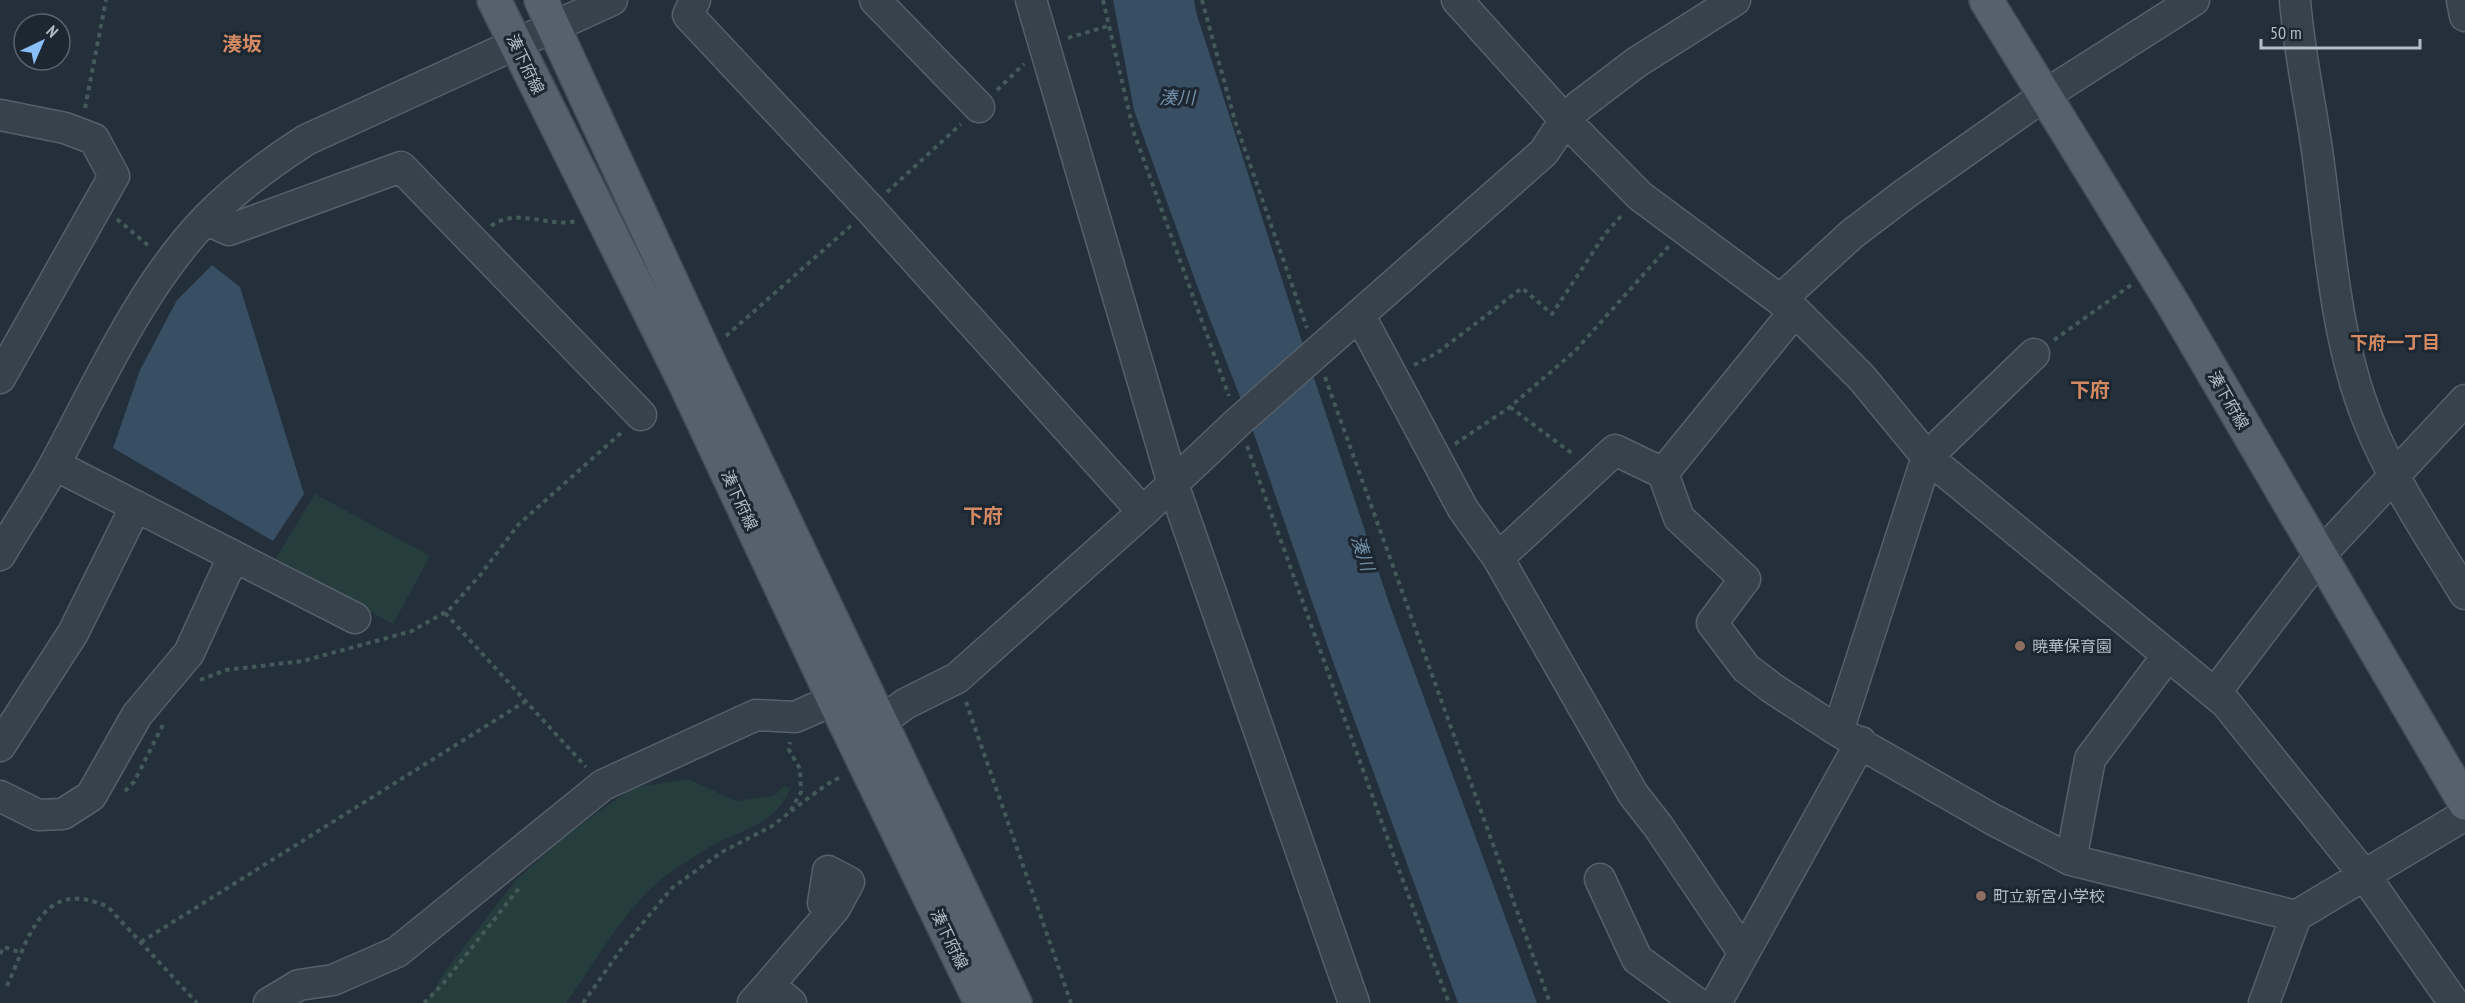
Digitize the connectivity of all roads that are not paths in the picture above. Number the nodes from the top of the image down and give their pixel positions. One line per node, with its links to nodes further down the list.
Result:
1 (494, 0): 14 (main road, 湊下府線)
2 (612, 0): 12 (street)
3 (695, 0): 32 (street)
4 (875, 0): 16 (street)
5 (1031, 0): 30 (street)
6 (1457, 0): 18 (street)
7 (1735, 0): 18 (street)
8 (1986, 0): 15 (main road, 湊下府線)
9 (2194, 0): 15 (street)
10 (2295, 0): 29 (street)
11 (2462, 0): 13 (street)
12 (548, 13): 14 (street); 42 (main road, 湊下府線)
13 (2465, 16)
14 (515, 43): 19 (street); 41 (main road, 湊下府線)
15 (2045, 95): 20 (street); 34 (main road, 湊下府線)
16 (979, 107)
17 (0, 115): 23 (street)
18 (1565, 120): 20 (street); 21 (street)
19 (206, 219): 25 (street); 27 (street)
20 (1788, 306): 26 (street); 28 (street)
21 (1360, 316): 30 (street); 36 (street)
22 (2034, 354): 26 (street)
23 (0, 378)
24 (2465, 400): 29 (street)
25 (640, 414)
26 (1927, 457): 39 (street); 43 (street)
27 (55, 465): 31 (street); 33 (street)
28 (1662, 473): 36 (street); 43 (street)
29 (2394, 475): 34 (street); 37 (street)
30 (1173, 484): 32 (street); 58 (street)
31 (136, 506): 35 (street); 44 (street)
32 (1143, 512): 42 (street)
33 (0, 554)
34 (2320, 555): 40 (street); 46 (main road, 湊下府線)
35 (233, 557): 38 (street); 45 (street)
36 (1498, 558): 53 (street)
37 (2465, 594)
38 (355, 618)
39 (2168, 655): 40 (street); 48 (street)
40 (2215, 693): 49 (street)
41 (834, 700): 42 (street); 55 (street); 56 (main road, 湊下府線)
42 (882, 721): 57 (main road, 湊下府線)
43 (1850, 737): 48 (street); 53 (street)
44 (0, 746)
45 (0, 796)
46 (2465, 803)
47 (2465, 815): 49 (street)
48 (2071, 860): 52 (street)
49 (2365, 876): 52 (street); 62 (street)
50 (1600, 879): 59 (street)
51 (835, 908): 54 (street)
52 (2296, 916): 61 (street)
53 (1743, 952): 60 (street)
54 (771, 997)
55 (269, 1003)
56 (981, 1003)
57 (1015, 1003)
58 (1354, 1003)
59 (1697, 1003)
60 (1716, 1003)
61 (2264, 1003)
62 (2454, 1003)

